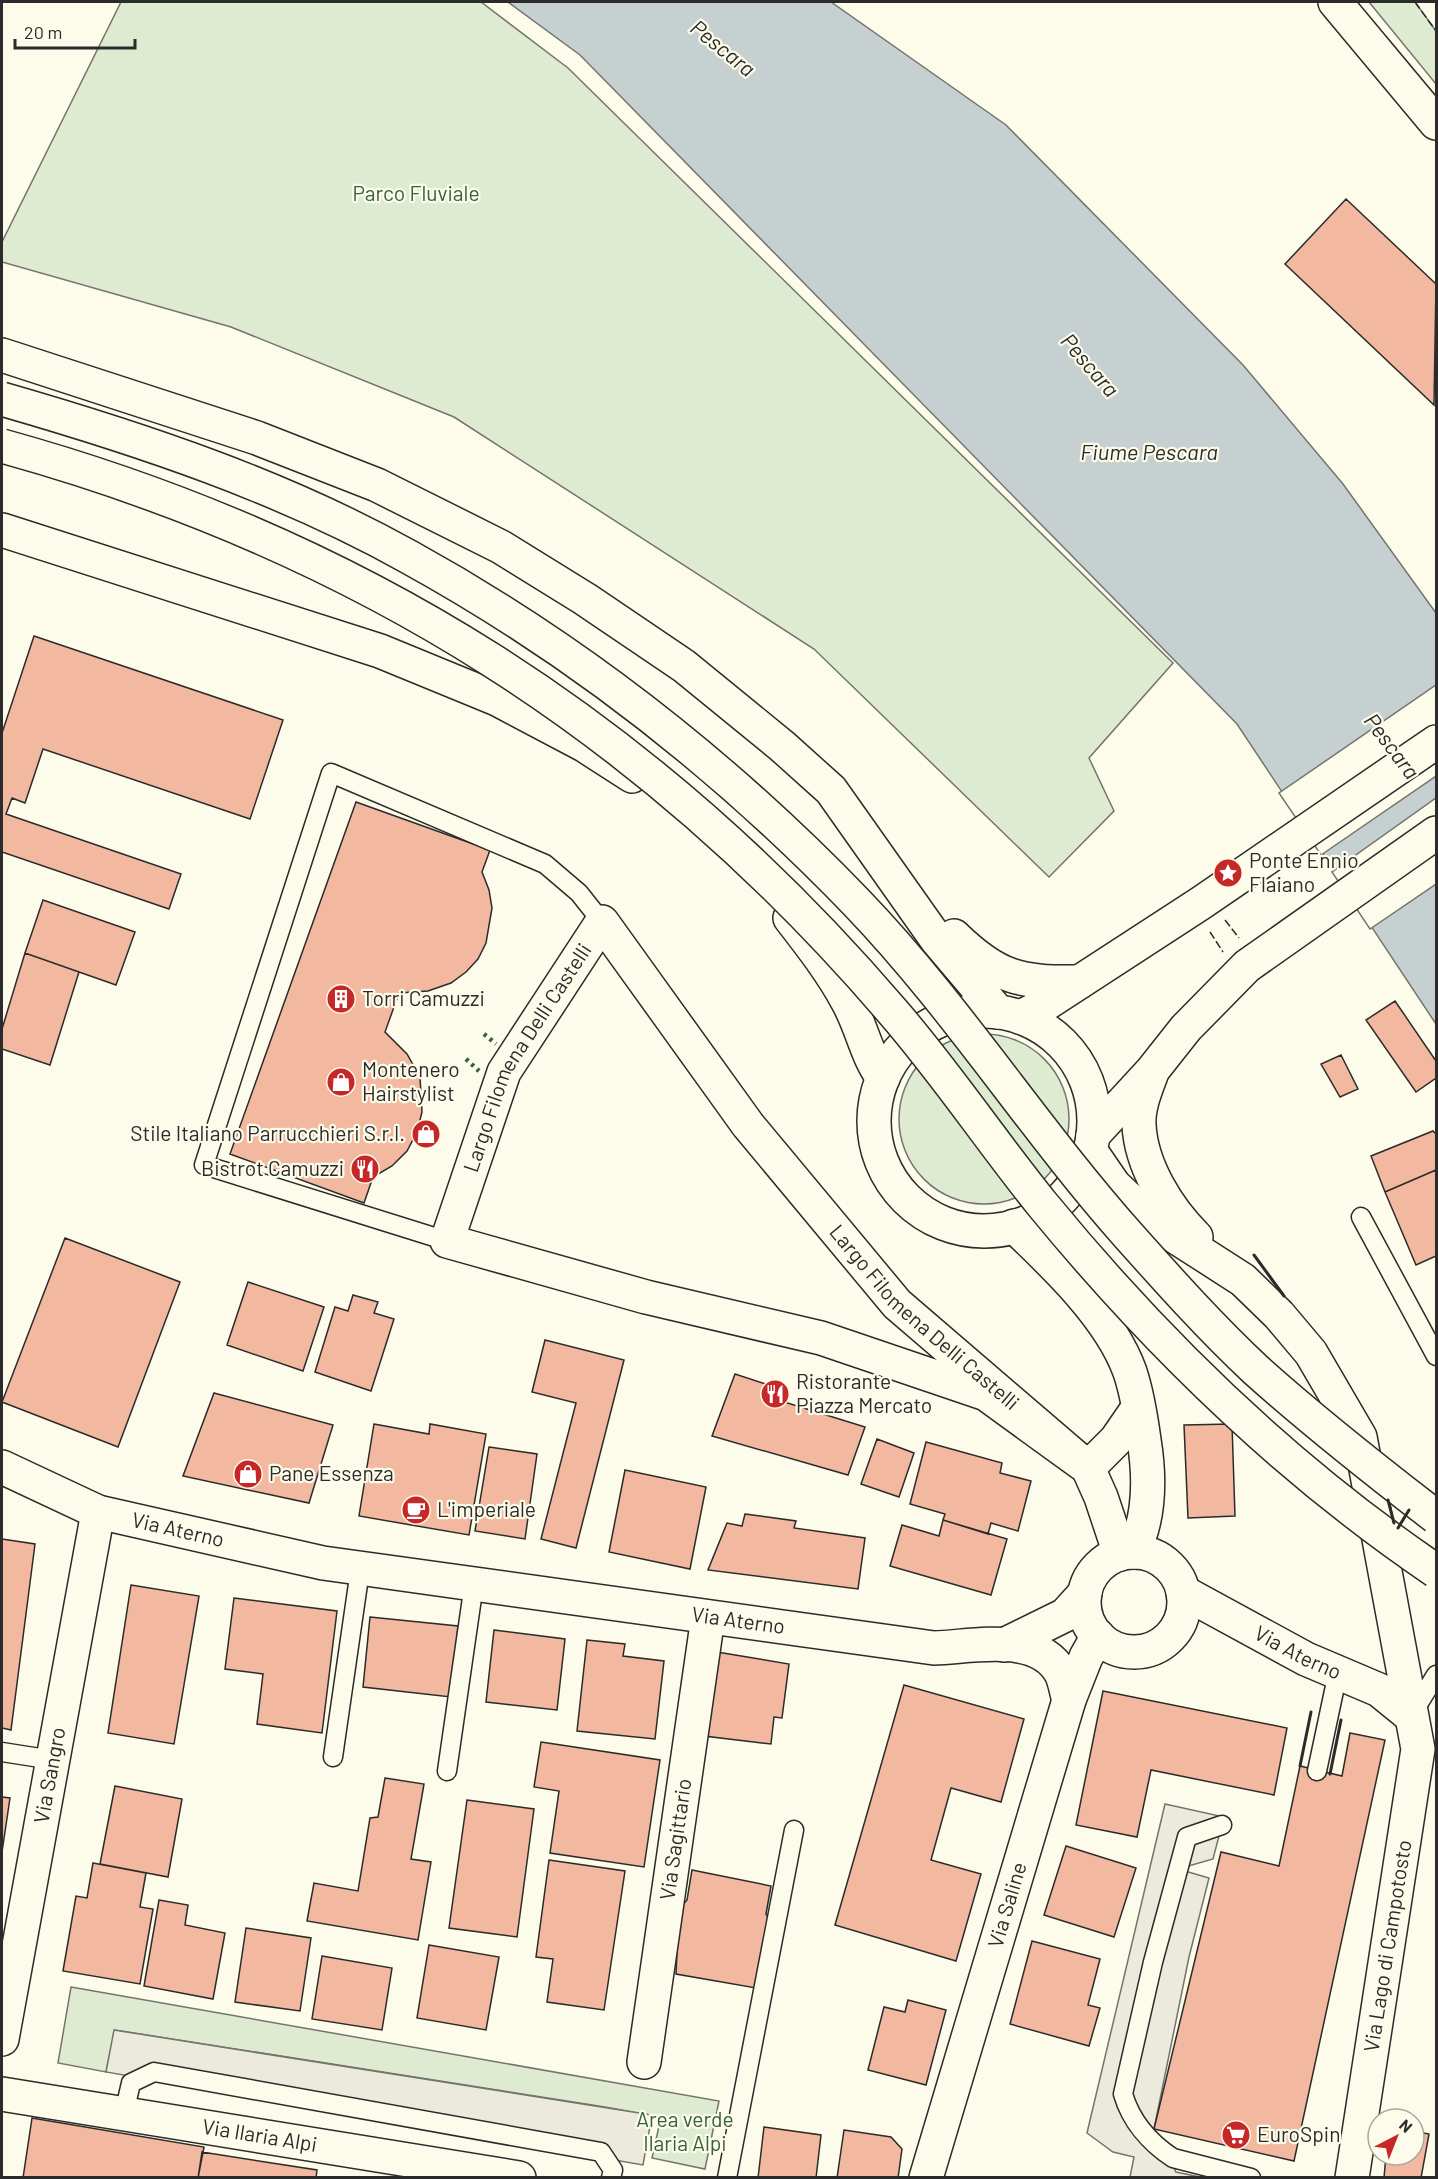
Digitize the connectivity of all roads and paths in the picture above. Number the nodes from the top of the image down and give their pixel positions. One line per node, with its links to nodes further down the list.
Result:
1 (1335, 2): 2 (main road)
2 (1437, 123)
3 (2, 355): 9 (main road)
4 (2, 399): 25 (main road, bridge)
5 (2, 446): 28 (main road, bridge)
6 (2, 530): 14 (main road)
7 (1437, 742): 11 (main road)
8 (1437, 833): 13 (main road)
9 (885, 864): 11 (main road); 12 (main road)
10 (602, 922): 18 (main road, Largo Filomena Delli Castelli); 18 (lane); 23 (main road, Largo Filomena Delli Castelli)
11 (1079, 982): 12 (main road)
12 (1009, 1014): 14 (main road); 15 (main road)
13 (1152, 1071): 15 (main road); 19 (main road)
14 (882, 1078): 17 (main road)
15 (1091, 1143): 17 (main road); 19 (main road)
16 (1361, 1217): 20 (lane)
17 (1014, 1226): 21 (main road)
18 (447, 1241): 23 (main road, Largo Filomena Delli Castelli)
19 (1236, 1276): 38 (main road, Via Lago di Campotosto)
20 (1437, 1356)
21 (1138, 1408): 23 (main road); 26 (main road)
22 (2, 1467): 24 (main road, Via Aterno)
23 (1088, 1468): 26 (main road, Largo Filomena Delli Castelli)
24 (98, 1512): 27 (main road, Via Aterno); 41 (main road, Via Sangro)
25 (1437, 1517)
26 (1126, 1553): 30 (main road); 31 (main road)
27 (360, 1570): 29 (main road, Via Aterno); 40 (lane)
28 (1437, 1571)
29 (474, 1584): 32 (main road, Via Aterno); 42 (lane)
30 (1183, 1592): 33 (main road); 35 (main road, Via Aterno)
31 (1085, 1593): 33 (main road); 34 (main road, Via Aterno)
32 (708, 1617): 34 (main road, Via Aterno); 47 (main road, Via Sagittario)
33 (1096, 1632): 34 (main road, Via Aterno); 37 (main road, Via Saline)
34 (1018, 1647): 37 (main road)
35 (1338, 1672): 38 (main road, Via Aterno); 43 (lane)
36 (1437, 1675): 38 (lane)
37 (1069, 1700): 53 (main road, Via Saline)
38 (1411, 1716): 55 (main road, Via Lago di Campotosto)
39 (2, 1752): 41 (lane)
40 (333, 1757)
41 (53, 1760): 46 (main road, Via Sangro)
42 (447, 1771)
43 (1317, 1771)
44 (1222, 1825): 54 (lane)
45 (794, 1830): 52 (lane)
46 (2, 2039)
47 (644, 2062)
48 (2, 2094): 49 (main road, Via Ilaria Alpi)
49 (124, 2113): 50 (main road, Via Ilaria Alpi); 51 (lane)
50 (519, 2178)
51 (611, 2178)
52 (727, 2178)
53 (926, 2178)
54 (1251, 2178)
55 (1352, 2178)

